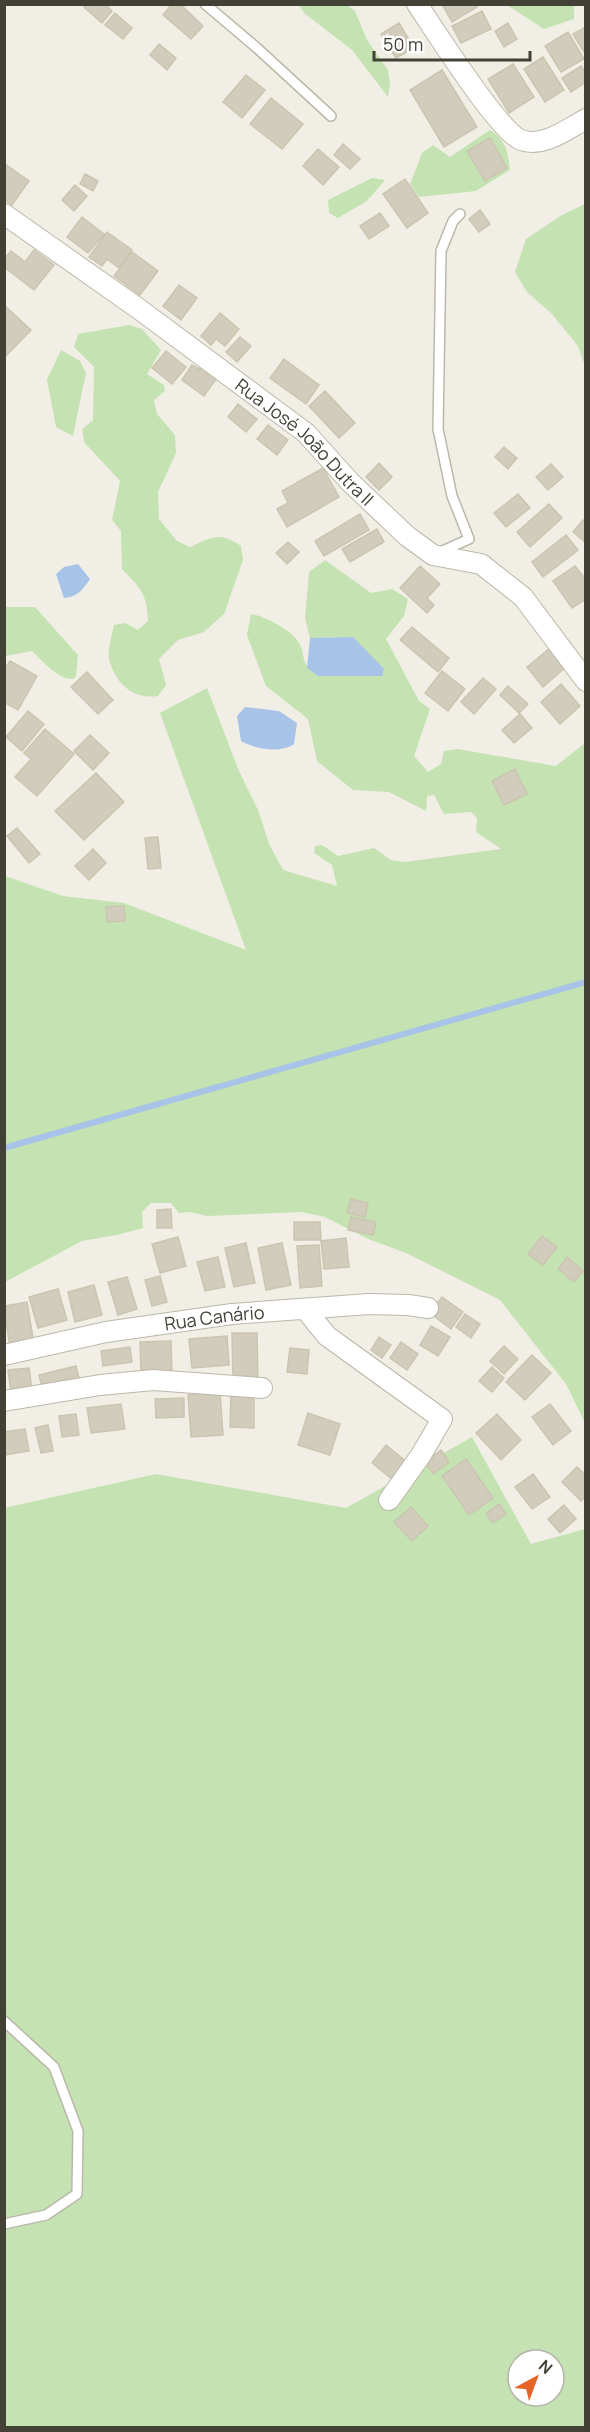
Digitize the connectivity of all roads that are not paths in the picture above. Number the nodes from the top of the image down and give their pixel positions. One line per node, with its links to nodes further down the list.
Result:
1 (205, 4): 3 (lane)
2 (417, 4): 4 (street)
3 (332, 116)
4 (585, 119)
5 (4, 213): 7 (street, Rua José João Dutra II)
6 (460, 214): 7 (lane)
7 (434, 555): 8 (street, Rua José João Dutra II)
8 (585, 681)
9 (428, 1308): 10 (street, Rua Canário)
10 (305, 1309): 11 (street, Rua Canário); 14 (street)
11 (4, 1355)
12 (262, 1388): 13 (street)
13 (4, 1401)
14 (389, 1500)
15 (4, 2021): 16 (lane)
16 (4, 2224)

